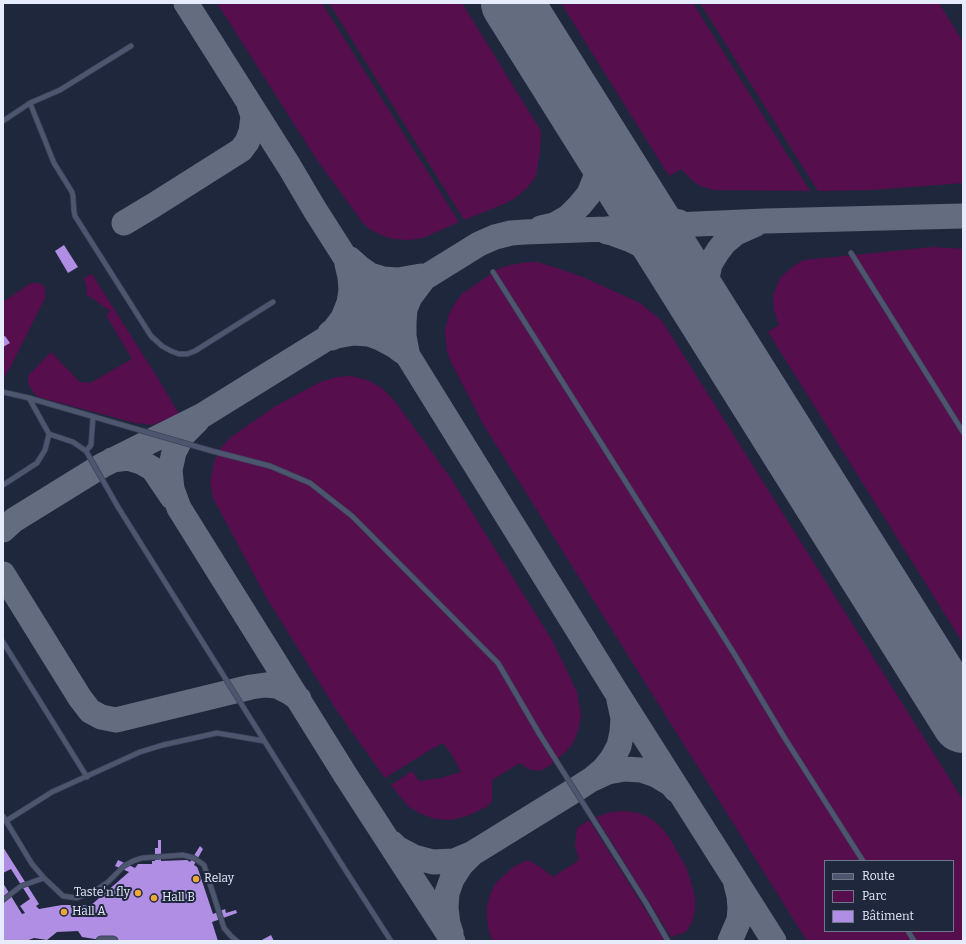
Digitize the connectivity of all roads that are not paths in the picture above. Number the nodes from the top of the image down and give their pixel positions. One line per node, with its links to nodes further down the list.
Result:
1 (131, 46): 2 (lane)
2 (30, 103): 3 (lane); 6 (lane)
3 (3, 121)
4 (851, 253): 10 (lane)
5 (493, 272): 18 (lane)
6 (273, 302)
7 (3, 392): 8 (lane)
8 (29, 398): 9 (lane); 11 (lane)
9 (93, 417): 12 (lane); 26 (lane)
10 (963, 432)
11 (49, 434): 12 (lane); 13 (lane)
12 (86, 451): 15 (lane)
13 (3, 485)
14 (3, 642): 16 (lane)
15 (264, 741): 16 (lane); 25 (lane)
16 (87, 776): 17 (lane)
17 (4, 819): 19 (lane)
18 (862, 860)
19 (44, 878): 20 (lane); 24 (lane)
20 (3, 900)
21 (909, 932): 27 (lane)
22 (101, 941): 23 (street)
23 (114, 941)
24 (237, 941)
25 (391, 941)
26 (668, 941)
27 (914, 941)

